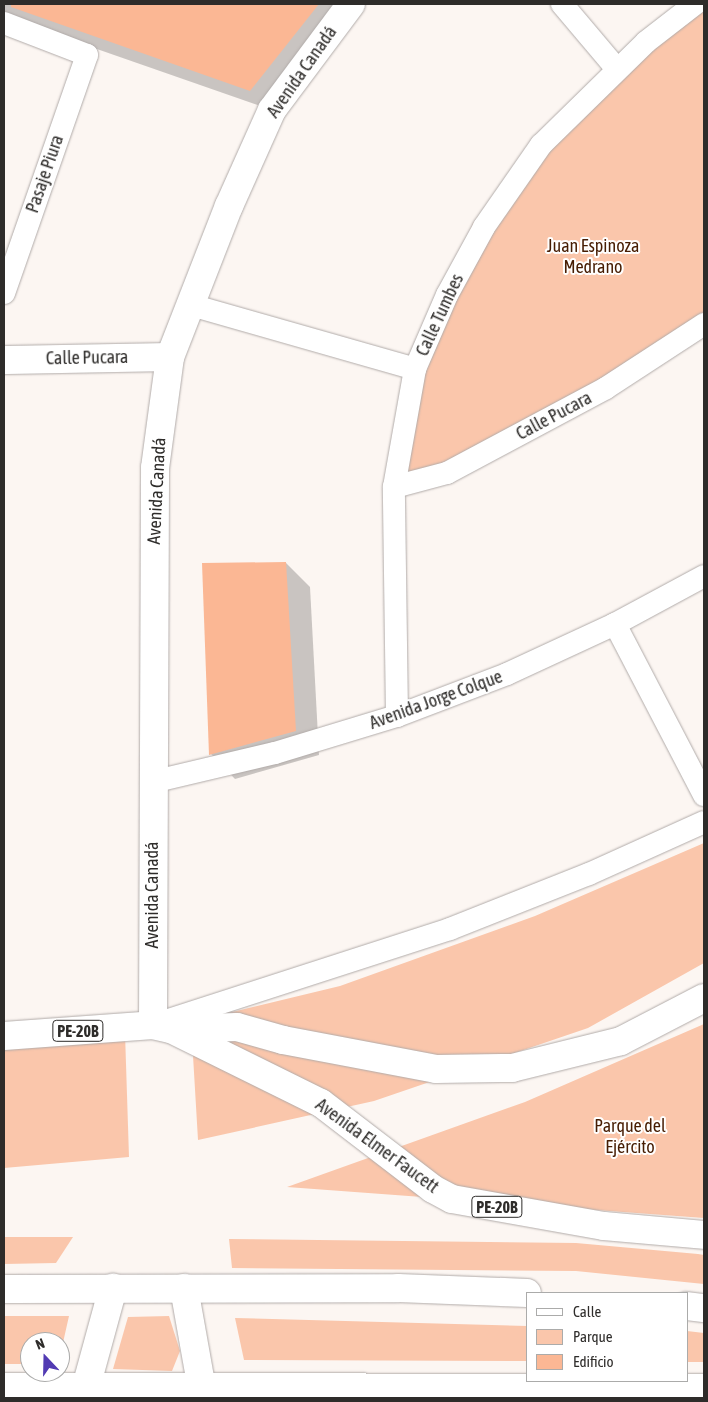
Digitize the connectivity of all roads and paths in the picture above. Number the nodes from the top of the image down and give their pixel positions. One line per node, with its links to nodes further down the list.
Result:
1 (351, 4): 7 (main road, Avenida Canadá)
2 (562, 4): 5 (street)
3 (695, 4): 5 (street, Calle Tumbes)
4 (4, 23): 6 (street, Pasaje Piura)
5 (617, 69): 11 (street, Calle Tumbes)
6 (4, 293)
7 (190, 305): 9 (main road, Avenida Canadá); 11 (street)
8 (704, 324): 12 (street, Calle Pucara)
9 (170, 357): 10 (main road, Calle Pucara); 16 (main road, Avenida Canadá)
10 (4, 360)
11 (414, 369): 12 (street, Calle Tumbes)
12 (394, 487): 15 (street, Calle Tumbes)
13 (704, 576): 14 (street, Avenida Jorge Colque)
14 (615, 624): 15 (street, Avenida Jorge Colque); 17 (street)
15 (397, 716): 16 (street, Avenida Jorge Colque)
16 (152, 782): 20 (main road, Avenida Canadá)
17 (704, 796)
18 (704, 822): 20 (street)
19 (704, 998): 20 (main road)
20 (162, 1027): 21 (main road, PE-20B); 22 (main road, Avenida Elmer Faucett / PE-20B)
21 (4, 1036)
22 (704, 1235)
23 (4, 1288): 24 (main road)
24 (113, 1288): 25 (main road); 32 (main road)
25 (184, 1288): 26 (main road); 31 (main road)
26 (526, 1293)
27 (688, 1306): 28 (main road)
28 (704, 1308)
29 (4, 1387): 32 (main road)
30 (704, 1388): 33 (main road)
31 (202, 1389): 32 (main road); 33 (main road)
32 (86, 1392)
33 (517, 1392)

